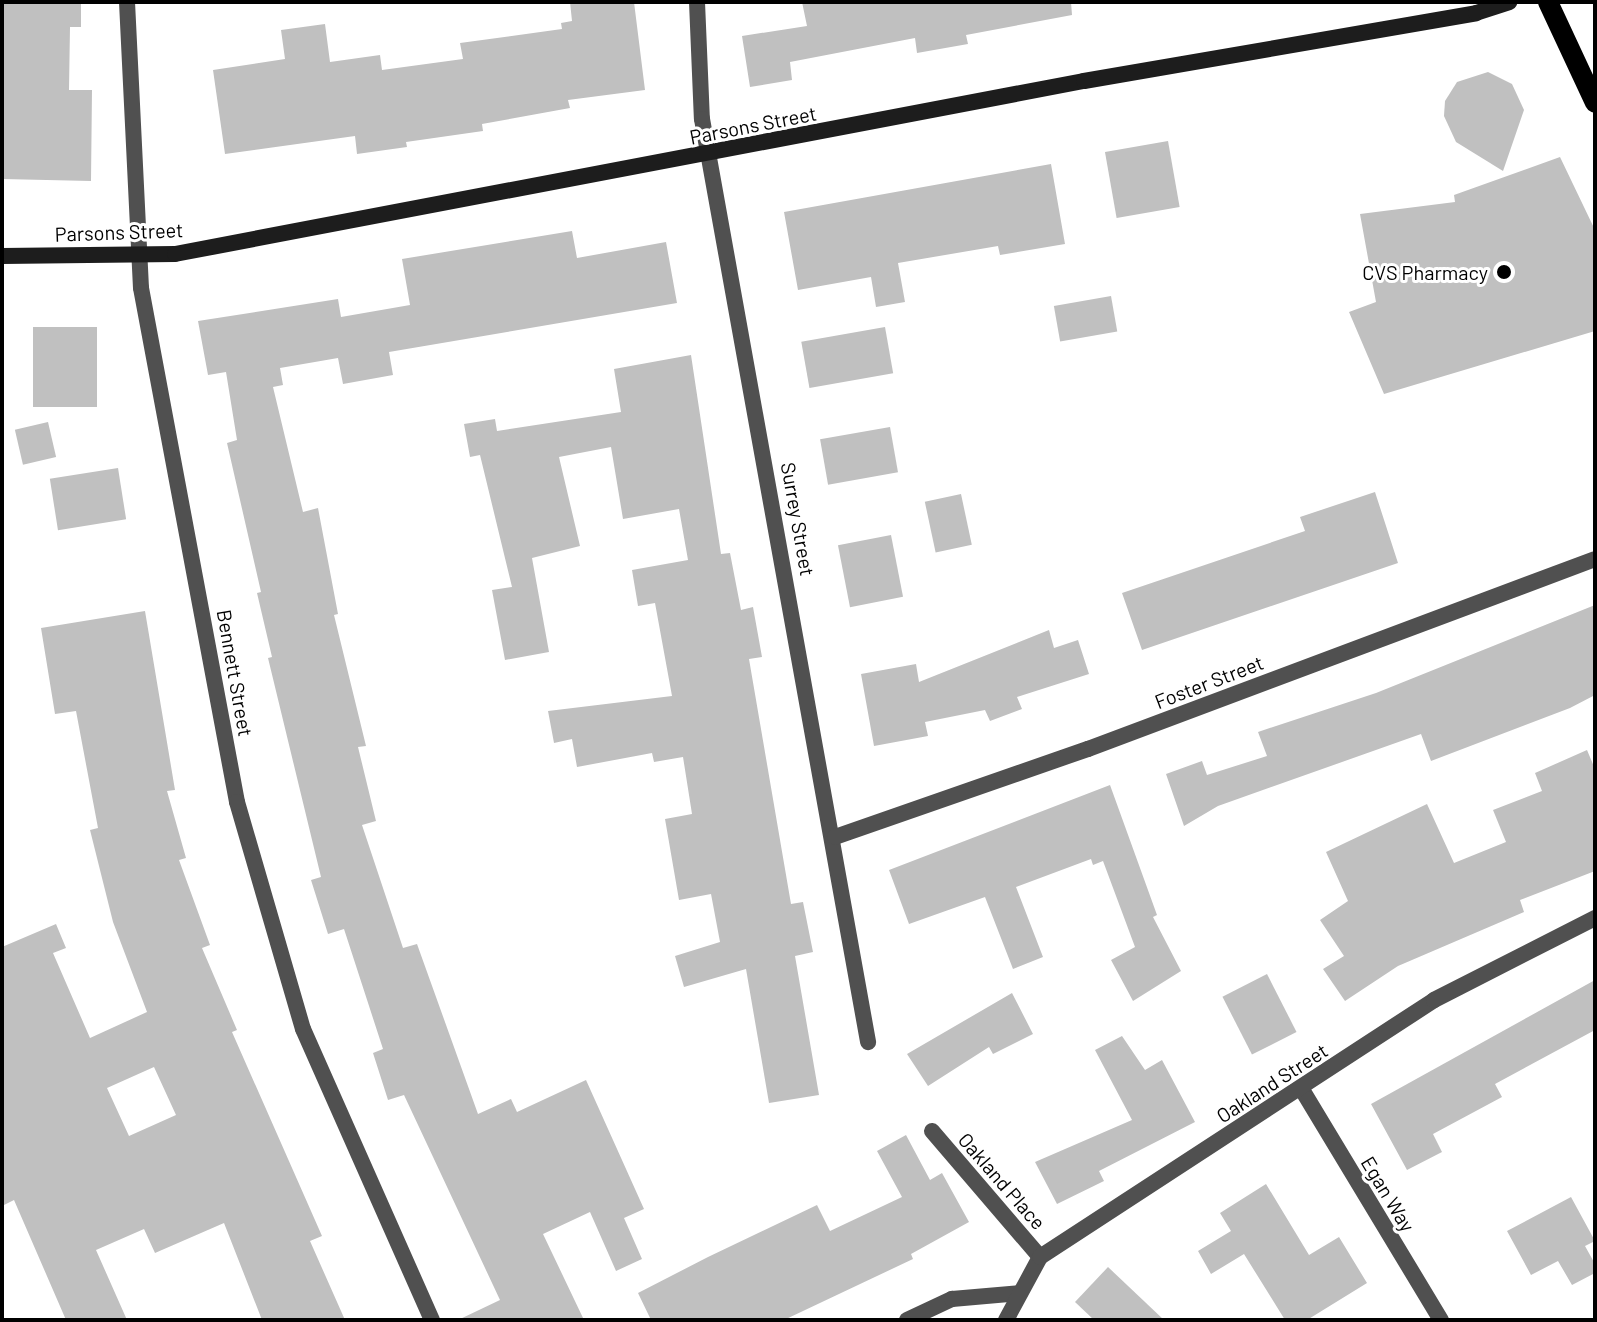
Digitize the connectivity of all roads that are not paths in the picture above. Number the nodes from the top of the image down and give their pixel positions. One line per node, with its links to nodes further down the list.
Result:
1 (127, 2): 7 (street, Bennett Street)
2 (697, 2): 6 (street, Surrey Street)
3 (1509, 2): 6 (street, Parsons Street)
4 (1548, 2): 5 (main road)
5 (1595, 103)
6 (710, 154): 7 (street, Parsons Street); 10 (street, Surrey Street)
7 (140, 251): 8 (street, Parsons Street); 17 (street, Bennett Street)
8 (2, 256)
9 (1595, 559): 10 (street, Foster Street)
10 (835, 837): 12 (street, Surrey Street)
11 (1595, 918): 13 (street, Oakland Street)
12 (868, 1042)
13 (1301, 1088): 15 (street, Oakland Street); 20 (street, Egan Way)
14 (932, 1131): 15 (street, Oakland Place)
15 (1040, 1257): 16 (street, Oakland Street)
16 (1020, 1293): 18 (street); 19 (street, Oakland Street)
17 (432, 1320)
18 (907, 1320)
19 (1006, 1320)
20 (1441, 1320)

